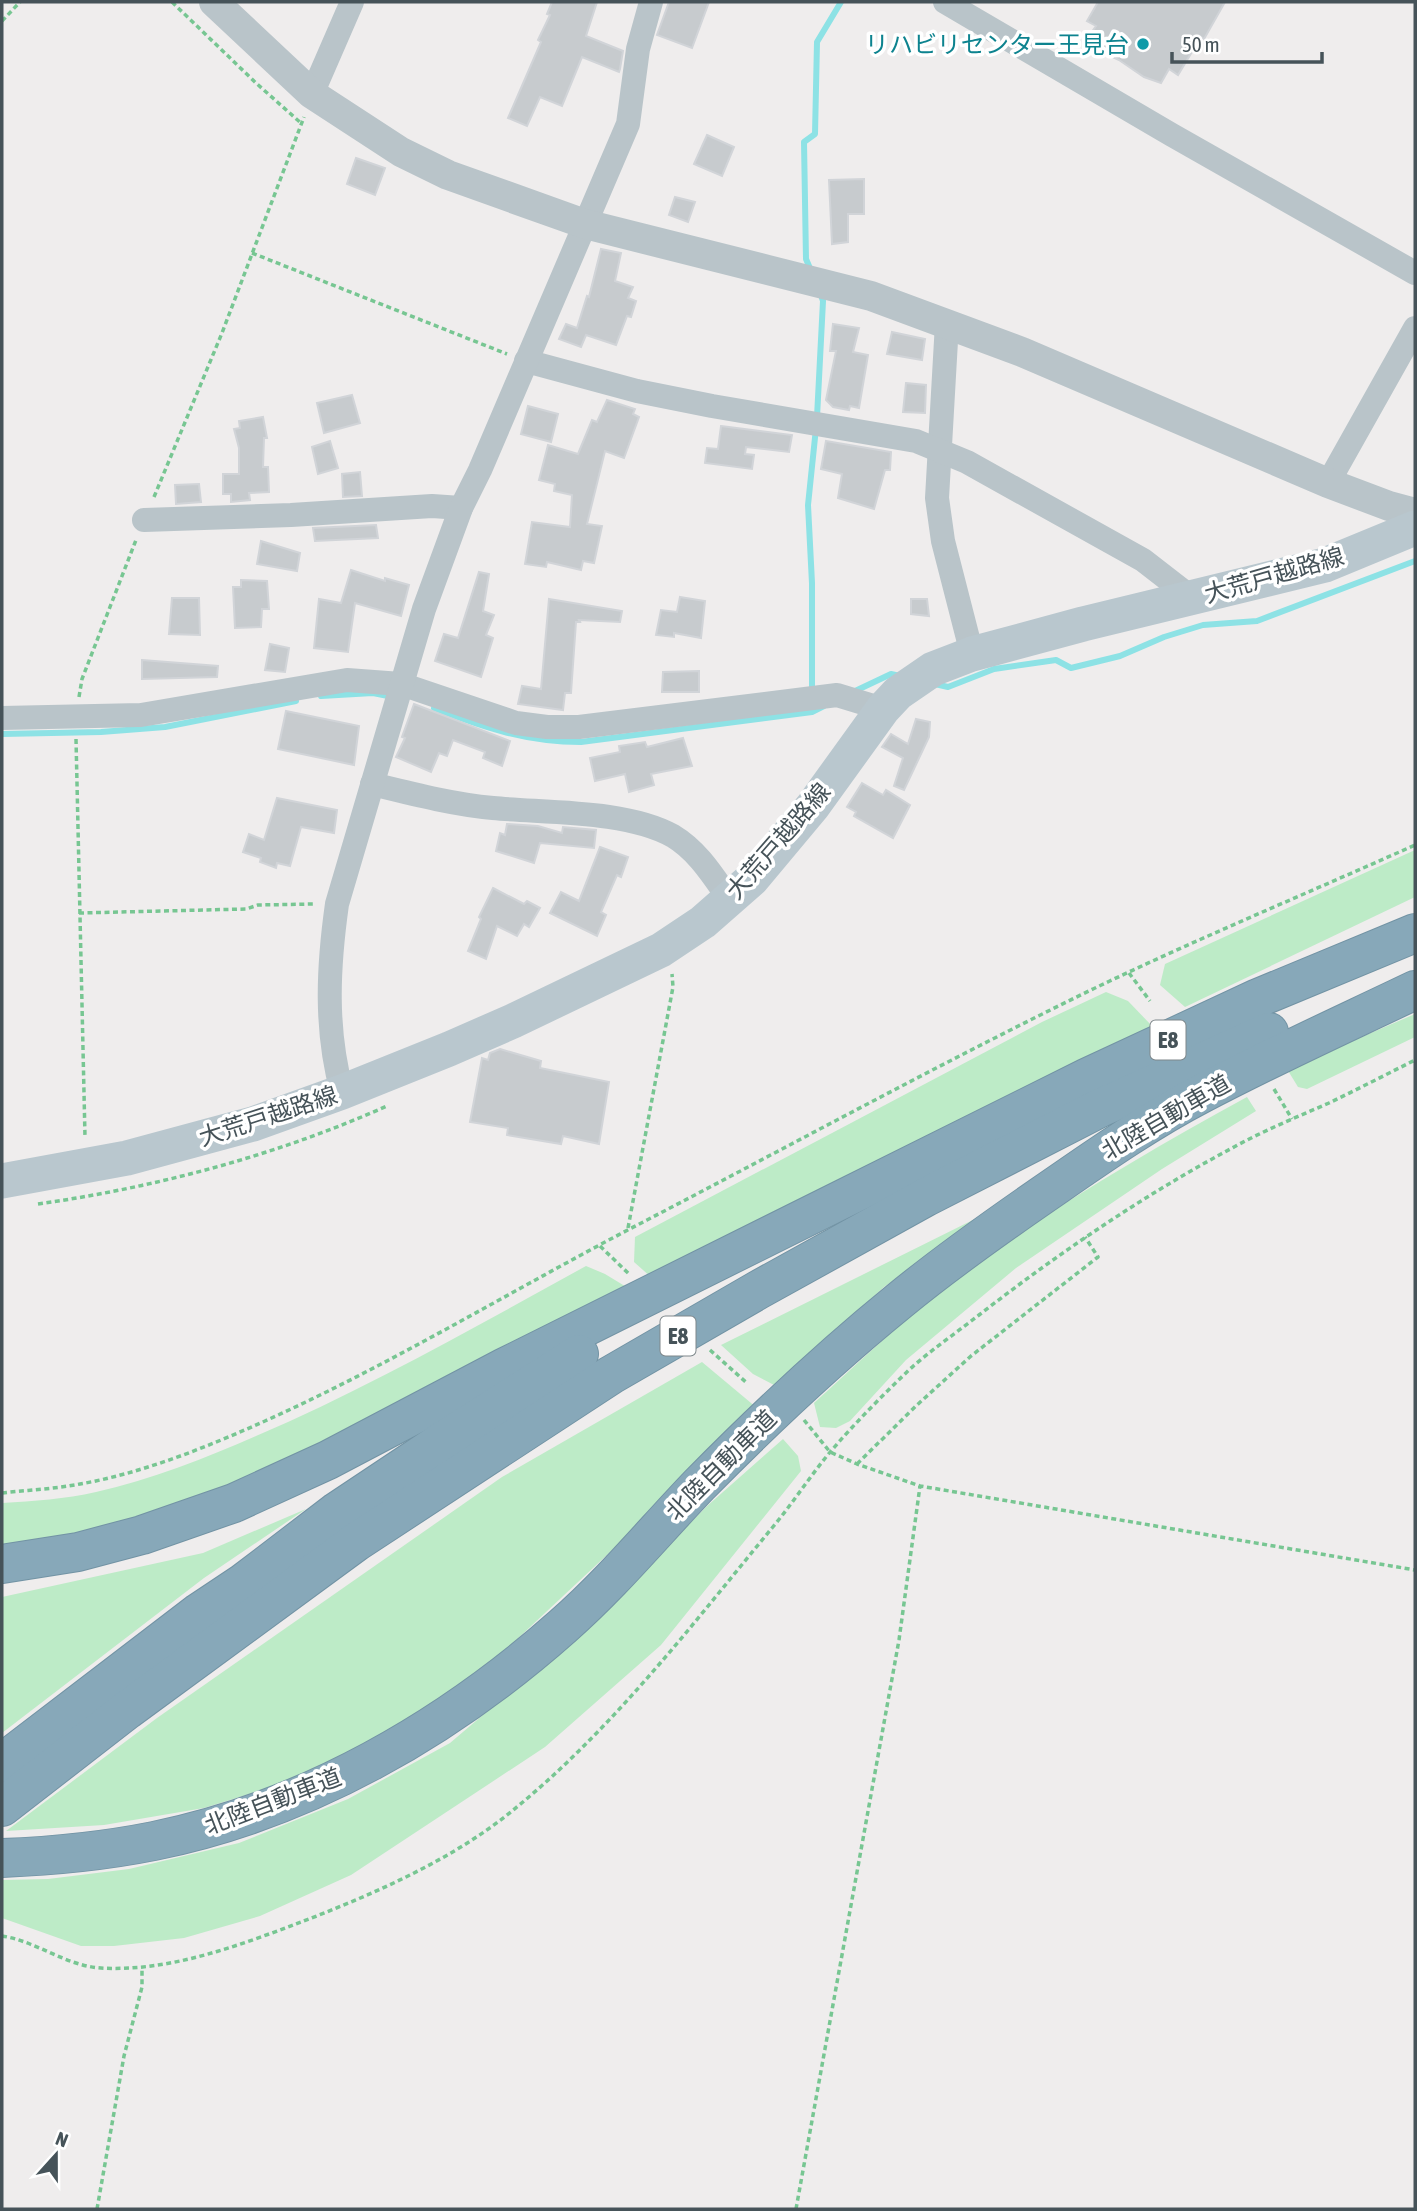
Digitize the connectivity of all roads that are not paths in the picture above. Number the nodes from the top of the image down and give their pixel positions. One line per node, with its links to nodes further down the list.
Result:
1 (214, 2): 5 (street)
2 (352, 2): 5 (street)
3 (651, 2): 6 (street)
4 (946, 2): 7 (street)
5 (312, 94): 6 (street)
6 (585, 224): 8 (street); 10 (street)
7 (1415, 273)
8 (947, 323): 11 (street); 12 (street)
9 (1415, 328): 12 (street)
10 (526, 361): 11 (street); 13 (street)
11 (938, 452): 17 (street); 18 (street)
12 (1328, 483): 14 (street)
13 (461, 508): 15 (street); 19 (street)
14 (1415, 513)
15 (144, 520)
16 (1415, 528): 17 (main road, 大荒戸越路線)
17 (1192, 598): 18 (main road, 大荒戸越路線)
18 (972, 654): 20 (main road, 大荒戸越路線)
19 (401, 684): 20 (street); 21 (street); 22 (street)
20 (883, 709): 23 (main road, 大荒戸越路線)
21 (2, 718)
22 (372, 784): 23 (street); 27 (street)
23 (730, 900): 27 (main road, 大荒戸越路線)
24 (1415, 933): 28 (highway, E8)
25 (1415, 967): 32 (highway, 北陸自動車道 / E8)
26 (1415, 990): 33 (highway, 北陸自動車道)
27 (342, 1092): 29 (main road, 大荒戸越路線)
28 (926, 1159): 30 (highway, E8); 31 (highway, E8)
29 (2, 1181)
30 (2, 1564)
31 (2, 1763)
32 (2, 1807)
33 (2, 1858)

